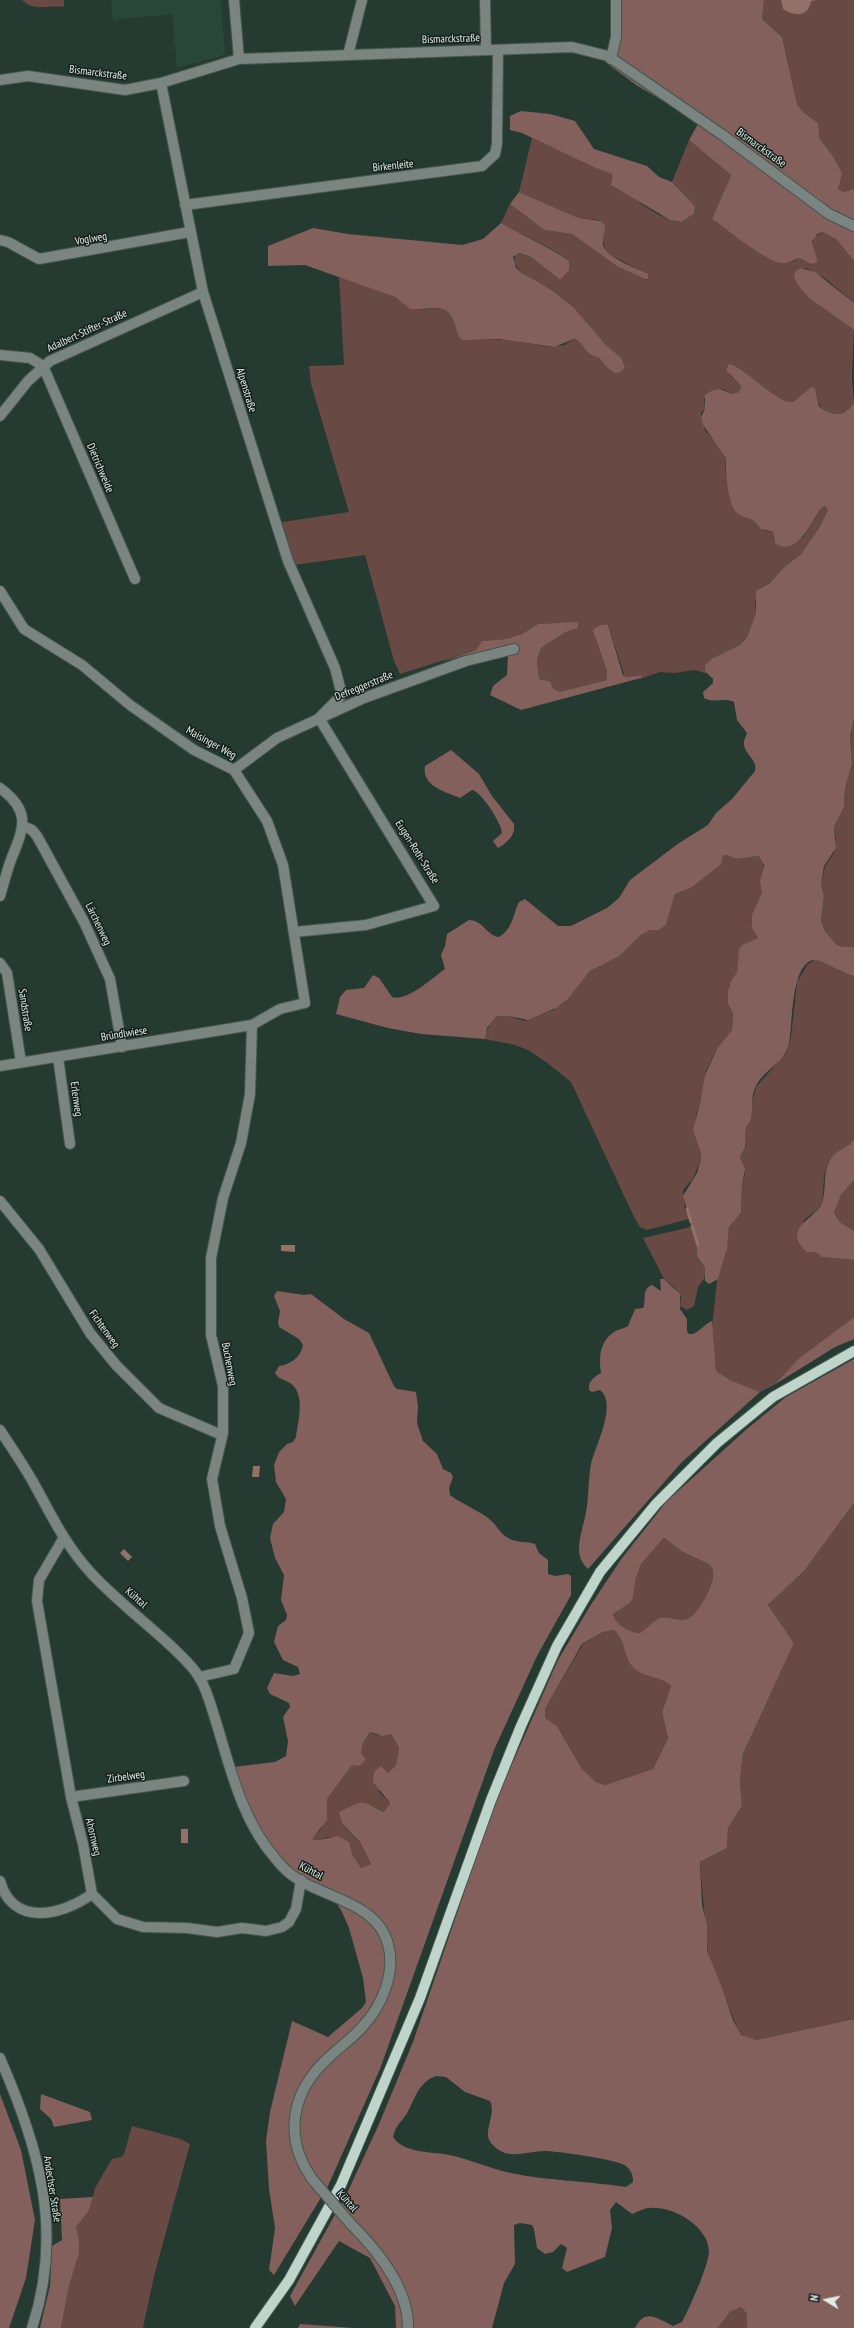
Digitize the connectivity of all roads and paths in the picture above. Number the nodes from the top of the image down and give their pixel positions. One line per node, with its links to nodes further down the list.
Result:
1 (234, 0): 8 (street)
2 (362, 0): 7 (street)
3 (485, 0): 5 (street)
4 (616, 0): 9 (street)
5 (486, 50): 6 (street, Bismarckstraße); 7 (street, Bismarckstraße)
6 (498, 50): 9 (street, Bismarckstraße); 12 (street, Birkenleite)
7 (348, 55): 8 (street, Bismarckstraße)
8 (238, 59): 11 (street, Bismarckstraße)
9 (611, 59): 13 (street, Bismarckstraße)
10 (0, 80): 11 (street, Bismarckstraße)
11 (161, 83): 12 (street, Alpenstraße)
12 (185, 205): 14 (street, Alpenstraße)
13 (854, 226)
14 (190, 232): 15 (street, Voglweg); 16 (street, Alpenstraße)
15 (0, 240)
16 (203, 292): 18 (street, Adalbert-Stifter-Straße); 23 (street, Alpenstraße)
17 (0, 355): 18 (street)
18 (43, 366): 19 (street, Adalbert-Stifter-Straße); 20 (street, Dietrichweide)
19 (0, 416)
20 (134, 579)
21 (0, 591): 24 (street, Maisinger Weg)
22 (514, 649): 23 (street, Defreggerstraße)
23 (319, 718): 24 (street, Defreggerstraße); 28 (street, Eugen-Roth-Straße)
24 (234, 770): 28 (street, Maisinger Weg)
25 (0, 788): 26 (street)
26 (23, 826): 27 (street); 31 (street, Lärchenweg)
27 (0, 896)
28 (294, 932): 30 (street, Maisinger Weg)
29 (0, 963): 33 (street, Sandstraße)
30 (252, 1026): 31 (street, Bründlwiese); 39 (street, Buchenweg)
31 (122, 1047): 32 (street, Bründlwiese)
32 (58, 1057): 33 (street, Bründlwiese); 35 (street, Erlenweg)
33 (21, 1062): 34 (street, Bründlwiese)
34 (0, 1066)
35 (70, 1144)
36 (0, 1201): 39 (street, Fichtenweg)
37 (854, 1350): 50 (main road)
38 (0, 1430): 40 (street, Kühtal)
39 (223, 1434): 41 (street, Buchenweg)
40 (63, 1539): 41 (street, Kühtal); 43 (street, Ahornweg)
41 (200, 1677): 44 (street, Kühtal)
42 (184, 1781): 43 (street, Zirbelweg)
43 (71, 1797): 46 (street, Ahornweg)
44 (301, 1880): 46 (street); 48 (street, Kühtal, bridge)
45 (0, 1881): 46 (street)
46 (92, 1894)
47 (0, 2058): 49 (street, Andechser Straße)
48 (408, 2326)
49 (32, 2328)
50 (255, 2328)

